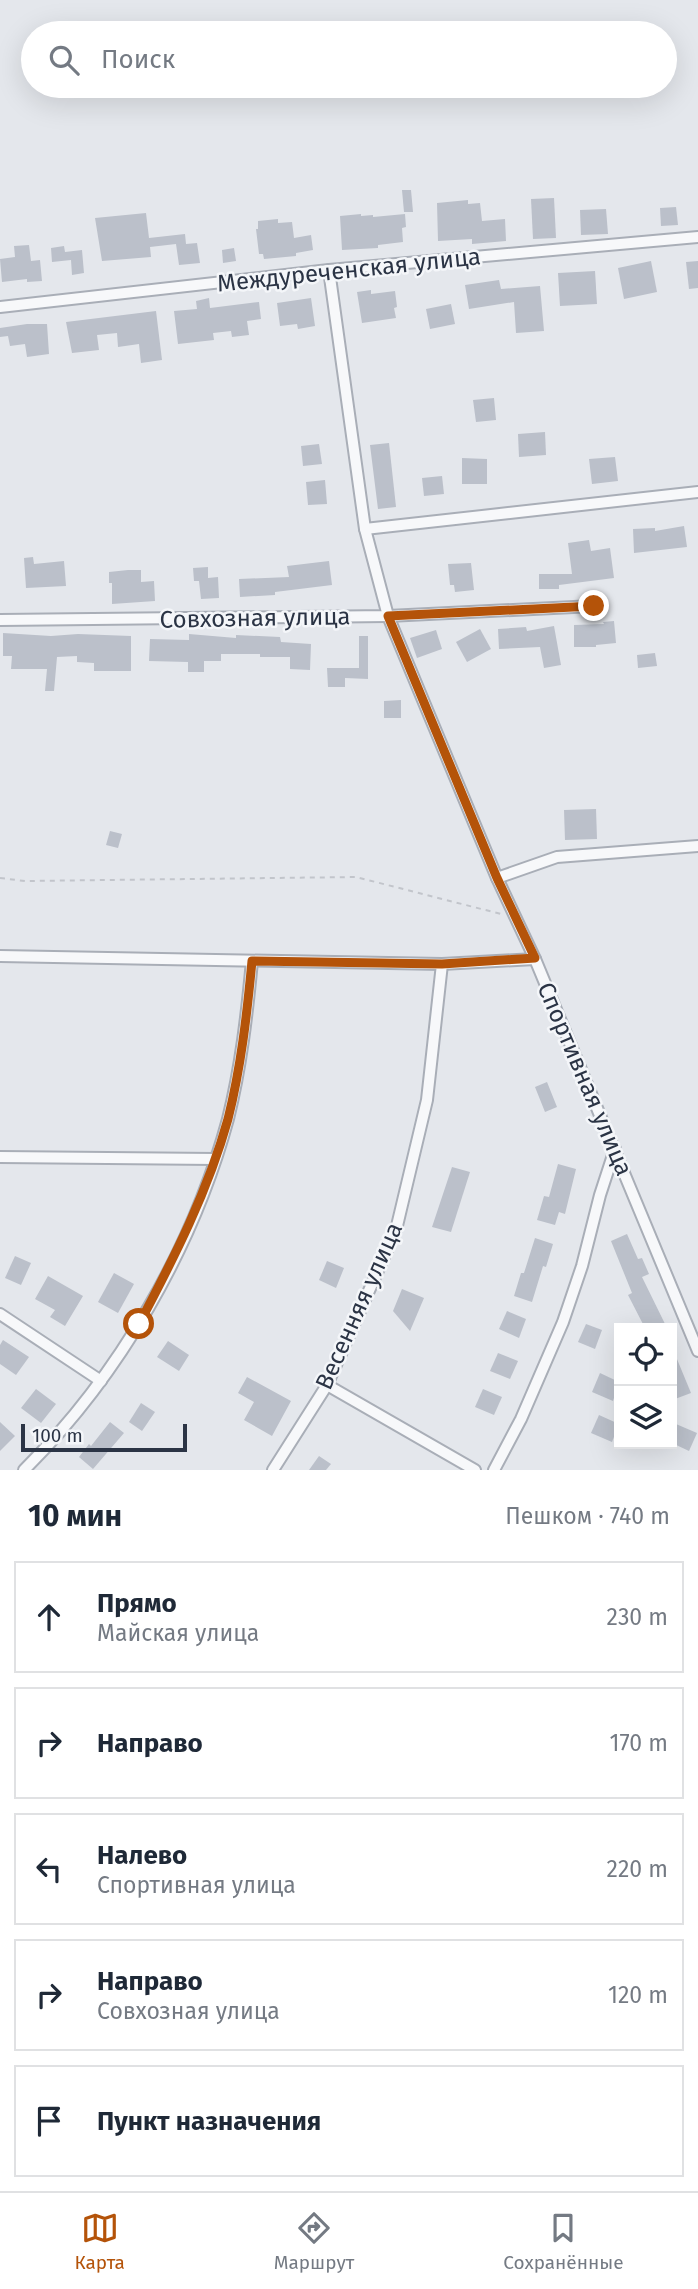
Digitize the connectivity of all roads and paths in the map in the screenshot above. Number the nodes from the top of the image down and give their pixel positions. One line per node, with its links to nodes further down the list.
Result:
1 (698, 237): 2 (street, Междуреченская улица)
2 (329, 270): 3 (street, Междуреченская улица); 5 (street, Спортивная улица)
3 (0, 307)
4 (698, 492): 5 (street)
5 (365, 529): 7 (street, Спортивная улица)
6 (594, 606): 7 (street, Совхозная улица)
7 (388, 616): 8 (street, Совхозная улица); 11 (street, Спортивная улица)
8 (0, 620)
9 (698, 846): 11 (street)
10 (0, 878): 12 (path)
11 (497, 878): 12 (street, Спортивная улица)
12 (516, 918): 14 (street, Спортивная улица)
13 (0, 956): 15 (street)
14 (535, 958): 16 (street); 17 (street, Спортивная улица)
15 (252, 961): 16 (street); 19 (street)
16 (442, 964): 23 (street, Весенняя улица)
17 (615, 1149): 21 (street, Спортивная улица); 27 (street)
18 (0, 1157): 19 (street)
19 (215, 1160): 22 (street)
20 (0, 1314): 22 (street)
21 (698, 1351)
22 (101, 1381): 24 (street)
23 (327, 1385): 25 (street, Весенняя улица); 26 (street)
24 (24, 1470)
25 (273, 1470)
26 (475, 1470)
27 (494, 1470)

